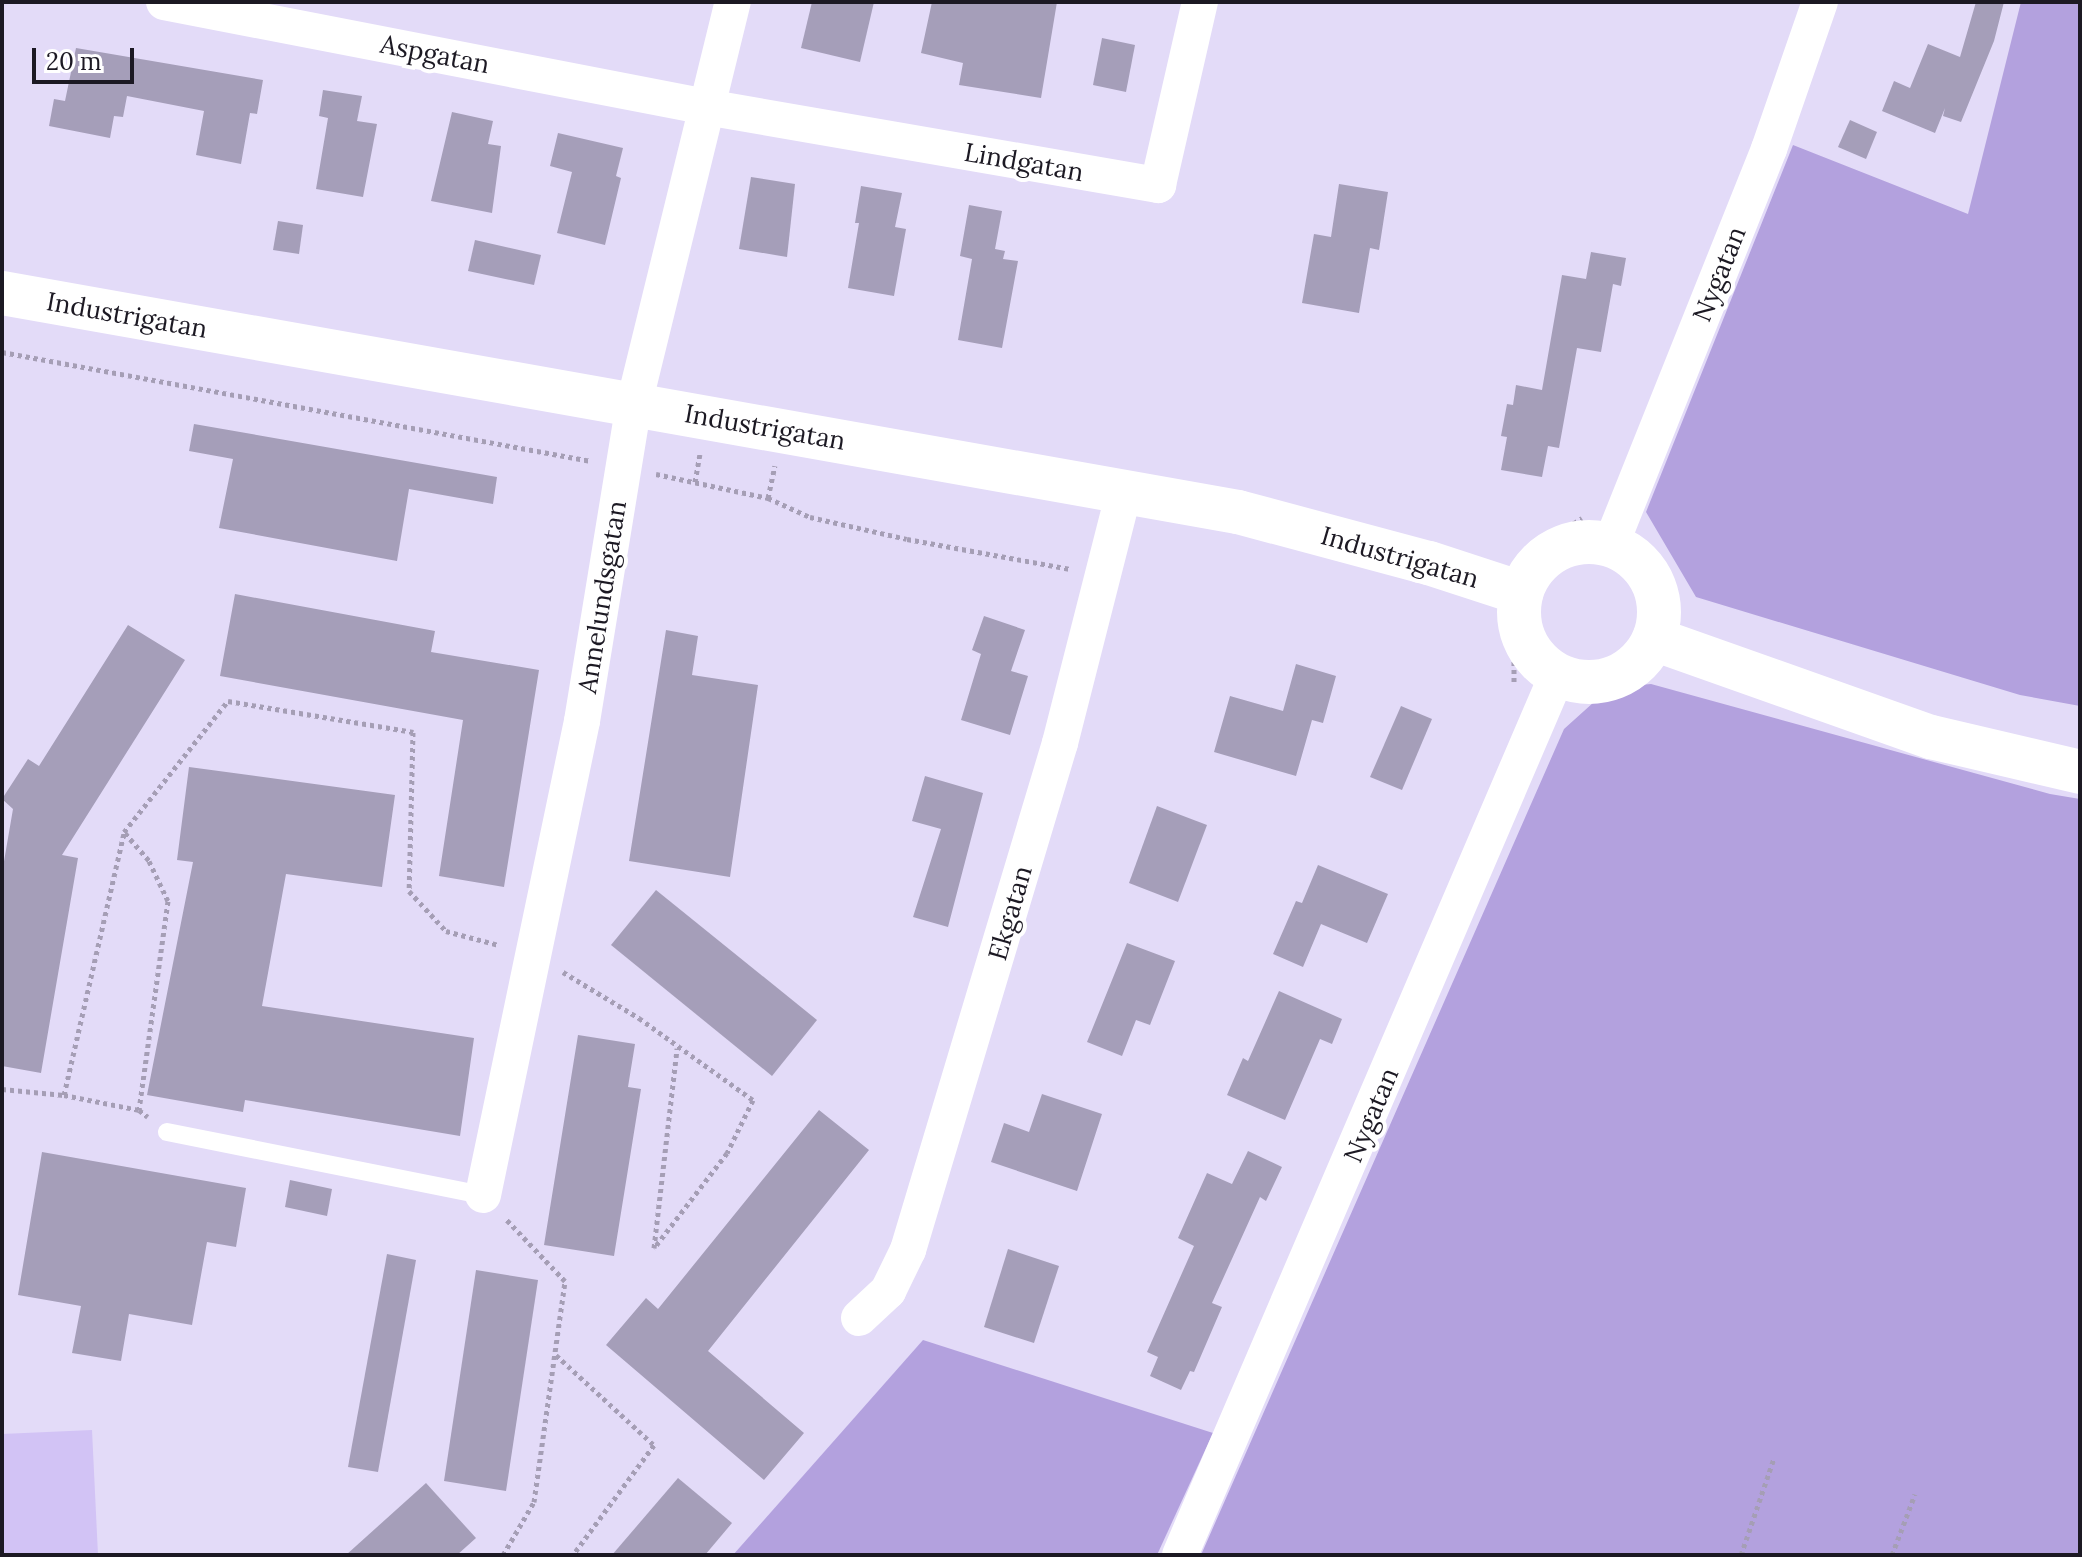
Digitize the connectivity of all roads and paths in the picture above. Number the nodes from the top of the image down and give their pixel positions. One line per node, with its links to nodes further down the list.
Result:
1 (164, 2): 5 (street, Aspgatan)
2 (733, 2): 6 (street, Annelundsgatan)
3 (1200, 2): 6 (street, Lindgatan)
4 (1820, 2): 12 (street, Nygatan)
5 (251, 10): 6 (street, Aspgatan)
6 (706, 107): 9 (street, Annelundsgatan)
7 (2, 293): 9 (street, Industrigatan)
8 (2, 352): 10 (path)
9 (634, 404): 10 (street, Annelundsgatan); 11 (street, Industrigatan)
10 (623, 468): 14 (path); 21 (street, Annelundsgatan)
11 (1124, 491): 14 (street, Ekgatan); 15 (street, Industrigatan)
12 (1632, 491): 13 (street, Nygatan); 15 (path)
13 (1611, 544): 15 (street); 16 (street)
14 (1103, 573): 28 (street, Ekgatan)
15 (1514, 590): 17 (street); 18 (path)
16 (1654, 639): 17 (street); 19 (street)
17 (1558, 673): 18 (street, Nygatan)
18 (1536, 728): 34 (street, Nygatan)
19 (2080, 772)
20 (124, 832): 21 (path); 24 (path); 25 (path)
21 (534, 954): 22 (path); 27 (street, Annelundsgatan)
22 (677, 1048): 22 (path)
23 (2, 1089): 24 (path)
24 (64, 1095): 25 (path)
25 (139, 1110): 26 (path)
26 (167, 1132): 27 (lane)
27 (483, 1195): 29 (path)
28 (859, 1318)
29 (555, 1354): 32 (path); 33 (path)
30 (1774, 1458): 35 (path)
31 (1915, 1494): 36 (path)
32 (503, 1555)
33 (573, 1555)
34 (1180, 1555)
35 (1741, 1555)
36 (1892, 1555)

